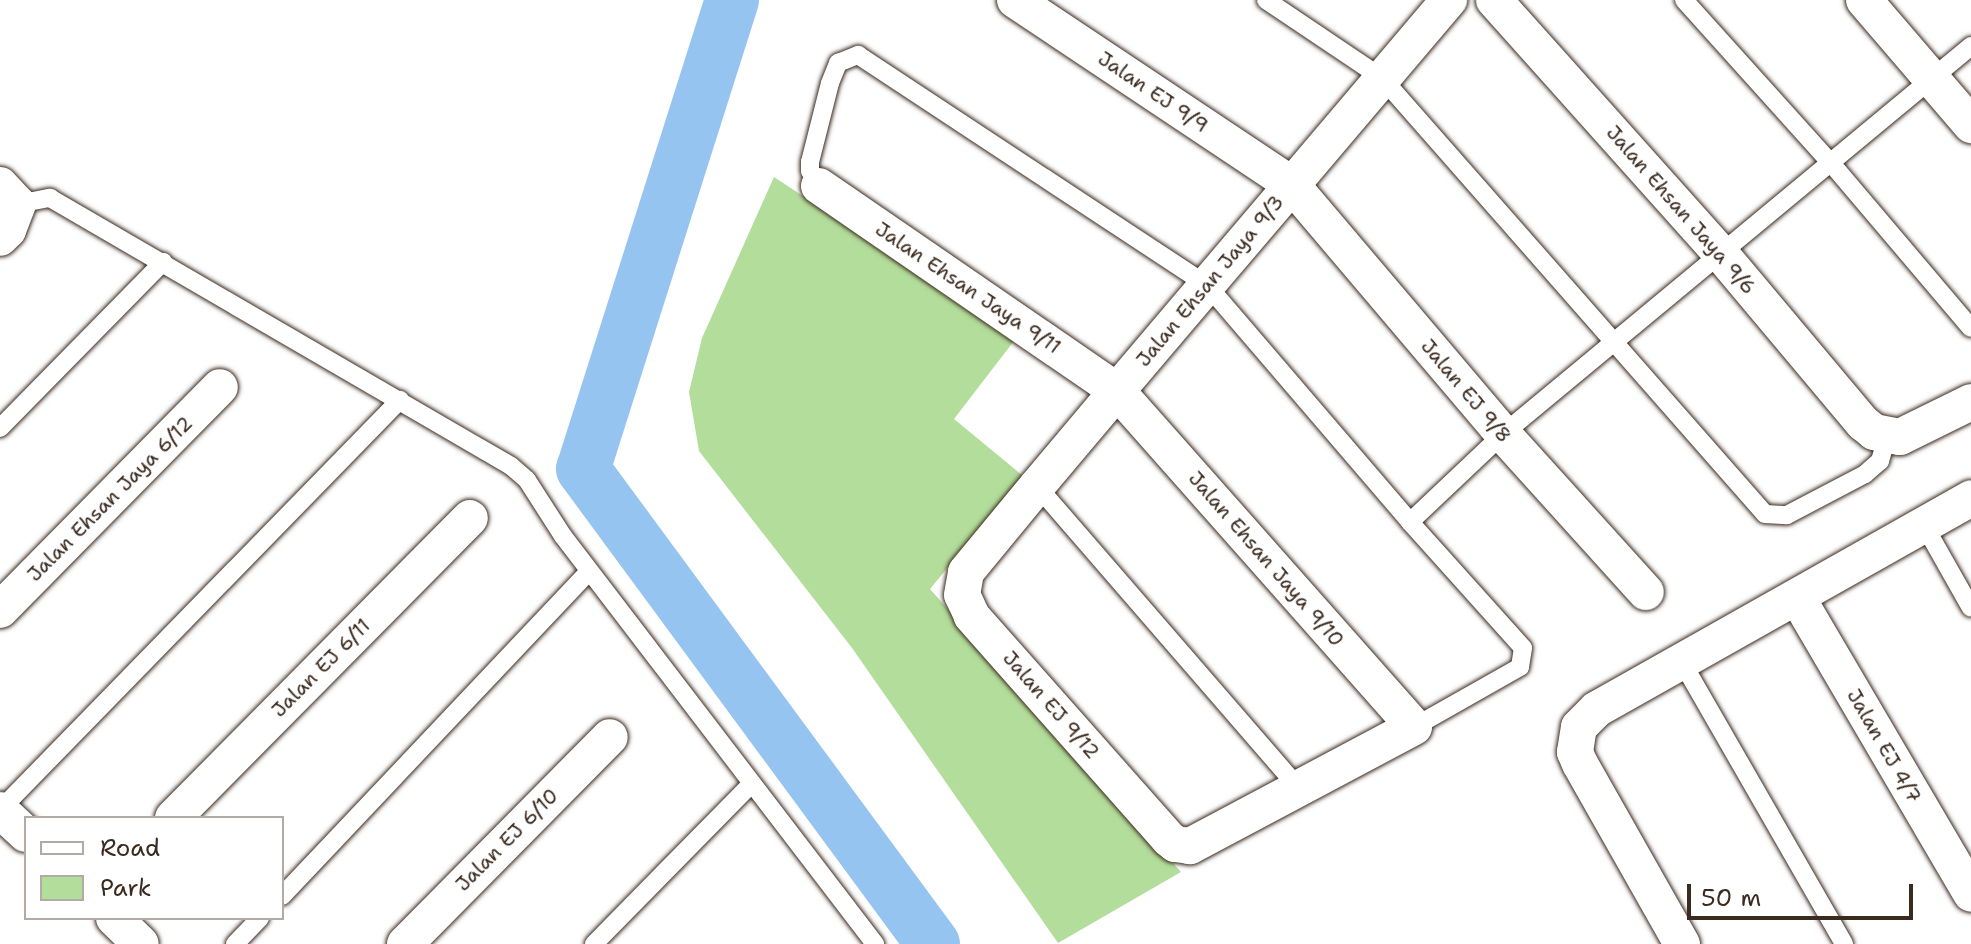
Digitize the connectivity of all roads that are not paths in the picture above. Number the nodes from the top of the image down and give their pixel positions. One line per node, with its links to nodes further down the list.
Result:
1 (1015, 0): 12 (street, Jalan EJ 9/9)
2 (1266, 0): 8 (lane)
3 (1449, 0): 8 (street, Jalan Ehsan Jaya 9/3)
4 (1494, 0): 16 (street, Jalan Ehsan Jaya 9/6)
5 (1684, 0): 11 (lane)
6 (1864, 0): 9 (street)
7 (1971, 46): 9 (lane)
8 (1382, 78): 12 (street, Jalan Ehsan Jaya 9/3); 20 (lane)
9 (1932, 80): 10 (street); 11 (lane)
10 (1971, 125)
11 (1831, 163): 16 (lane); 19 (lane)
12 (1292, 185): 18 (street, Jalan Ehsan Jaya 9/3); 27 (street, Jalan EJ 9/8)
13 (819, 186): 18 (lane); 22 (street, Jalan Ehsan Jaya 9/11)
14 (9, 195): 15 (street); 17 (lane)
15 (0, 238)
16 (1721, 254): 20 (lane); 26 (street, Jalan Ehsan Jaya 9/6)
17 (163, 262): 23 (lane); 25 (lane)
18 (1207, 285): 22 (street, Jalan Ehsan Jaya 9/3); 31 (lane)
19 (1971, 328)
20 (1618, 342): 26 (lane); 27 (lane)
21 (220, 387): 38 (street, Jalan Ehsan Jaya 6/12)
22 (1117, 391): 28 (street, Jalan Ehsan Jaya 9/3); 40 (street, Jalan Ehsan Jaya 9/10)
23 (400, 400): 34 (lane); 44 (lane)
24 (1971, 402): 26 (street)
25 (0, 428)
26 (1875, 430)
27 (1503, 434): 31 (lane); 35 (street, Jalan EJ 9/8)
28 (1037, 486): 33 (street, Jalan Ehsan Jaya 9/3); 43 (lane)
29 (1971, 498): 32 (street)
30 (470, 518): 45 (street, Jalan EJ 6/11)
31 (1410, 522): 40 (lane)
32 (1924, 525): 36 (street); 37 (lane)
33 (972, 562): 43 (street, Jalan EJ 9/12)
34 (589, 571): 42 (lane); 47 (lane)
35 (1646, 592)
36 (1797, 597): 39 (street); 48 (street, Jalan EJ 4/7)
37 (1971, 608)
38 (0, 610)
39 (1682, 662): 56 (street); 57 (lane)
40 (1414, 727): 43 (street)
41 (610, 737): 53 (street, Jalan EJ 6/10)
42 (750, 785): 54 (lane); 55 (lane)
43 (1298, 787)
44 (0, 810): 46 (street)
45 (175, 816)
46 (24, 832)
47 (284, 894)
48 (1971, 894)
49 (116, 920): 51 (street)
50 (258, 920): 52 (lane)
51 (141, 944)
52 (235, 944)
53 (405, 944)
54 (594, 944)
55 (875, 944)
56 (1682, 944)
57 (1844, 944)

